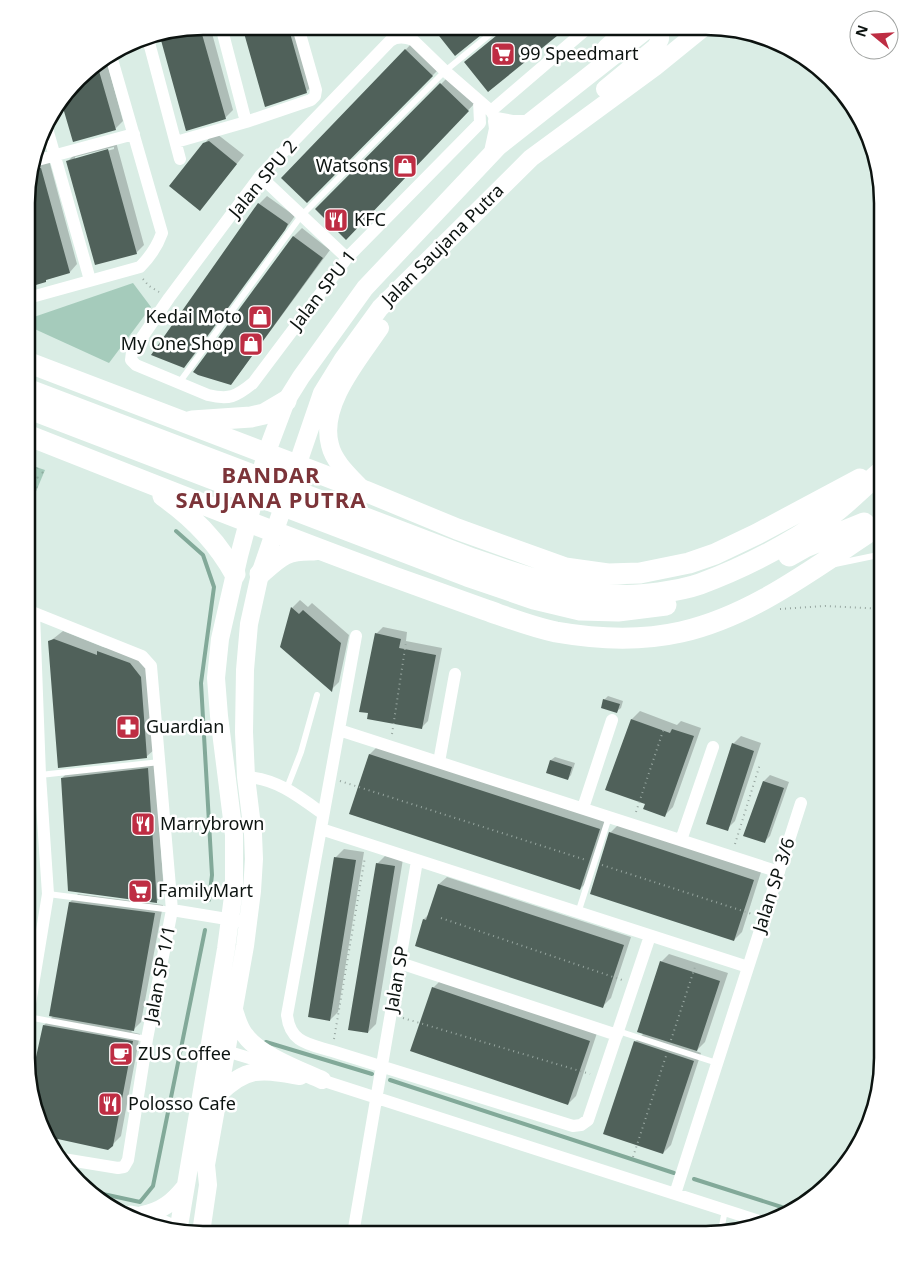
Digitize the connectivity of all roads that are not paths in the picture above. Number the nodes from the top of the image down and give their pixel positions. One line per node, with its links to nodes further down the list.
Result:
1 (223, 35): 16 (street)
2 (301, 35): 16 (street, Jalan SPU 2)
3 (410, 35): 25 (street, Jalan SPU 2)
4 (414, 35): 13 (street)
5 (489, 35): 13 (lane)
6 (580, 35): 14 (street, Jalan SPU 1)
7 (621, 35): 15 (main road)
8 (640, 35): 15 (main road, Jalan Saujana Putra)
9 (660, 35): 22 (main road)
10 (694, 35): 22 (main road, Jalan Saujana Putra)
11 (149, 44): 19 (street)
12 (113, 61): 17 (street)
13 (445, 71): 14 (street); 26 (lane)
14 (491, 118): 15 (main road); 20 (main road); 27 (street, Jalan SPU 1)
15 (530, 120): 20 (main road, Jalan Saujana Putra)
16 (246, 122): 19 (street, Jalan SPU 2)
17 (134, 134): 21 (street); 28 (street)
18 (49, 136): 21 (street)
19 (176, 142): 24 (street)
20 (493, 152): 35 (main road, Jalan Saujana Putra)
21 (55, 156): 23 (street); 28 (street)
22 (531, 158): 29 (main road, Jalan Saujana Putra)
23 (41, 159)
24 (180, 159)
25 (260, 176): 26 (street); 31 (street, Jalan SPU 2)
26 (301, 216): 27 (street); 33 (lane)
27 (347, 258): 33 (street, Jalan SPU 1)
28 (90, 280): 30 (street)
29 (403, 284): 40 (main road, Jalan Saujana Putra); 44 (main road)
30 (35, 296)
31 (131, 360): 33 (street, Jalan SPU 1)
32 (35, 365): 37 (highway)
33 (179, 383)
34 (35, 392): 51 (highway)
35 (286, 401): 37 (highway); 39 (main road, Jalan Saujana Putra)
36 (35, 411): 51 (highway)
37 (181, 421): 39 (highway)
38 (35, 438): 43 (highway)
39 (266, 454): 40 (highway); 46 (main road, Jalan Saujana Putra)
40 (297, 466): 44 (highway); 48 (main road, Jalan Saujana Putra)
41 (874, 474): 44 (highway)
42 (874, 477): 51 (highway)
43 (137, 478): 46 (highway); 53 (highway)
44 (365, 492)
45 (874, 520): 51 (highway)
46 (248, 522): 48 (highway); 53 (main road, Jalan Saujana Putra)
47 (874, 529): 52 (highway)
48 (274, 532): 49 (highway); 54 (main road, Jalan Saujana Putra)
49 (320, 550): 52 (highway); 54 (highway)
50 (874, 556): 52 (lane)
51 (470, 568)
52 (814, 568)
53 (235, 574): 79 (main road, Jalan Saujana Putra)
54 (260, 574): 66 (main road, Jalan Saujana Putra)
55 (35, 614): 63 (street, Jalan SP 1/1)
56 (356, 636): 61 (street)
57 (455, 674): 64 (street)
58 (35, 684): 65 (street)
59 (317, 695): 67 (lane)
60 (612, 720): 69 (street)
61 (339, 730): 64 (street); 70 (street)
62 (713, 747): 73 (street)
63 (161, 762): 65 (lane); 77 (street, Jalan SP 1/1)
64 (439, 762): 69 (street)
65 (40, 775): 76 (street)
66 (246, 777): 67 (street); 80 (main road, Jalan Saujana Putra)
67 (287, 788): 70 (street)
68 (801, 804): 75 (street, Jalan SP 3/6)
69 (583, 808): 71 (street)
70 (323, 814): 72 (street)
71 (609, 817): 73 (street); 78 (lane)
72 (321, 829): 74 (street); 91 (street)
73 (682, 840): 75 (street)
74 (417, 861): 78 (street); 82 (street, Jalan SP)
75 (779, 872): 83 (street, Jalan SP 3/6)
76 (48, 894): 77 (lane); 84 (street)
77 (172, 910): 79 (street); 88 (street, Jalan SP 1/1)
78 (578, 913): 81 (street)
79 (231, 920): 80 (street); 96 (main road, Jalan Saujana Putra)
80 (248, 922): 85 (main road, Jalan Saujana Putra)
81 (650, 936): 83 (street); 87 (street)
82 (400, 963): 87 (street); 91 (street, Jalan SP)
83 (748, 967): 90 (street, Jalan SP 3/6)
84 (35, 973)
85 (234, 1010): 89 (main road, Jalan Saujana Putra); 92 (main road)
86 (35, 1023): 88 (lane)
87 (617, 1033): 90 (lane); 91 (street)
88 (147, 1039): 95 (street, Jalan SP 1/1)
89 (226, 1051): 92 (street); 93 (main road, Jalan Saujana Putra)
90 (717, 1063): 97 (street, Jalan SP 3/6)
91 (382, 1067): 94 (street, Jalan SP)
92 (322, 1080): 93 (main road); 94 (street)
93 (219, 1094): 102 (main road, Jalan Saujana Putra)
94 (377, 1097): 97 (street); 104 (street, Jalan SP)
95 (70, 1160)
96 (186, 1186): 99 (main road); 101 (main road, Jalan Saujana Putra)
97 (675, 1194): 98 (street)
98 (725, 1210): 100 (street); 103 (lane)
99 (140, 1213)
100 (753, 1219)
101 (186, 1225)
102 (186, 1225)
103 (722, 1225)
104 (354, 1226)

